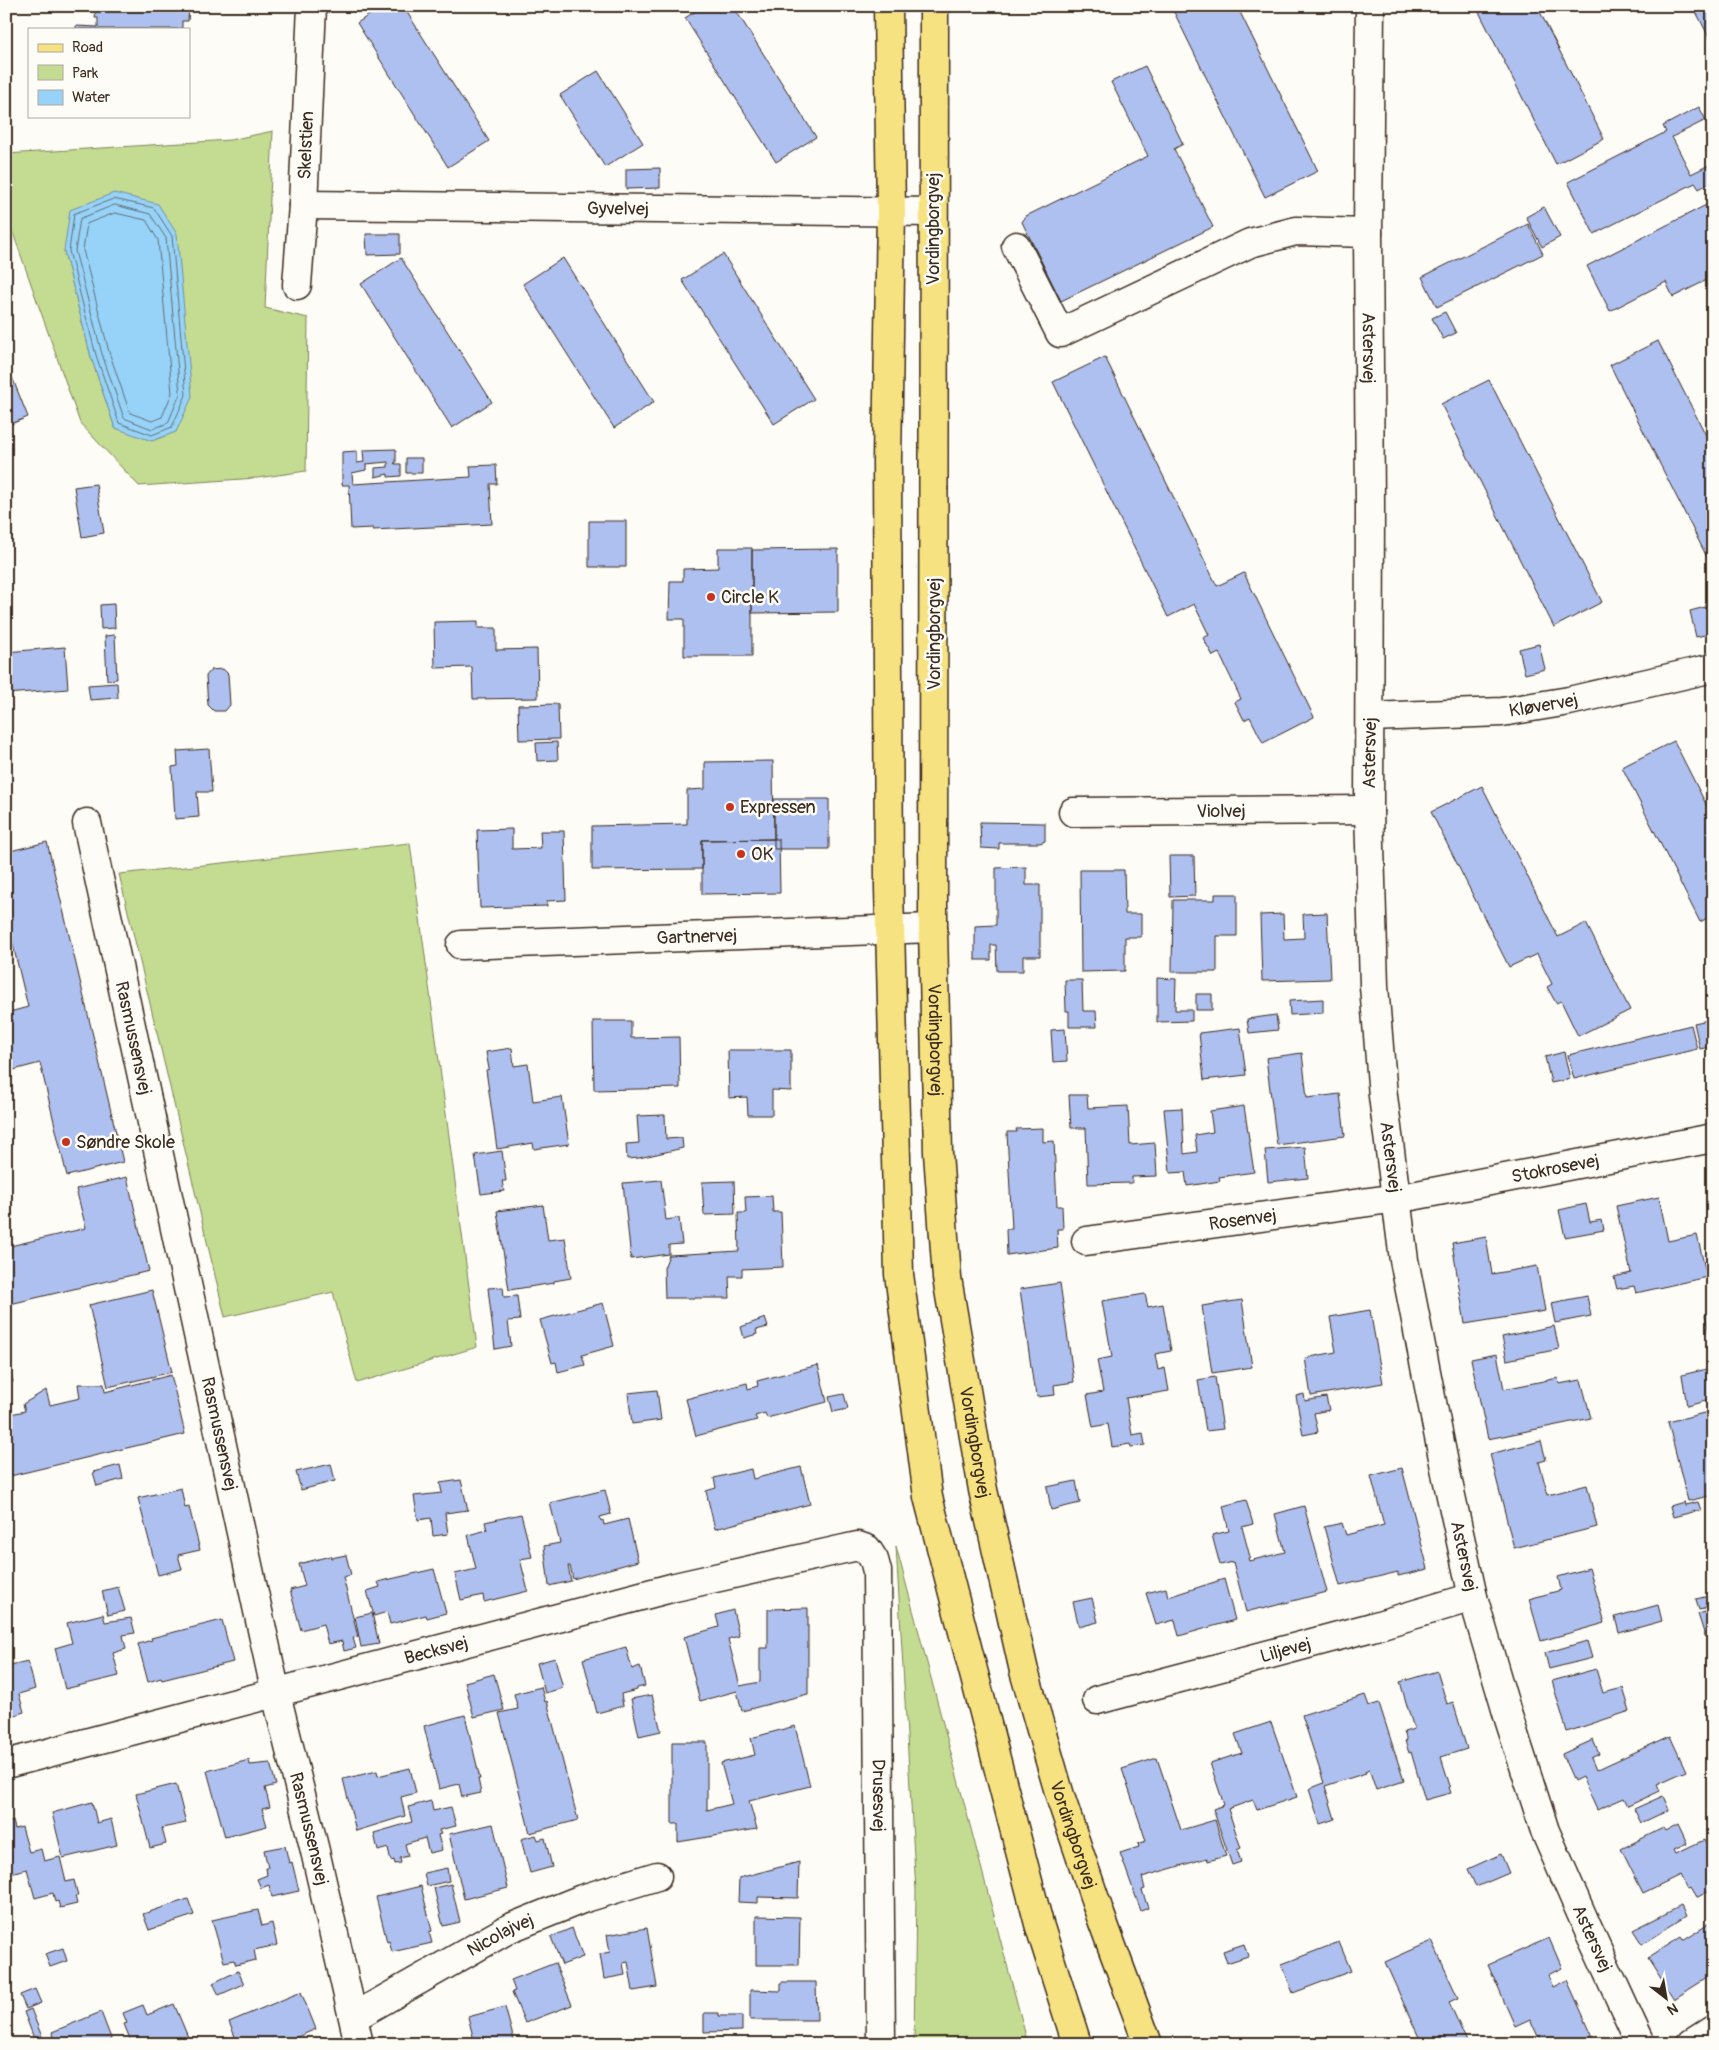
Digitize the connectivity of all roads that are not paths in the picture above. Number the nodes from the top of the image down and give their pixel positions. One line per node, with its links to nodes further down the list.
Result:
1 (312, 6): 5 (street, Skelstien)
2 (888, 6): 6 (main road)
3 (934, 6): 7 (main road, Vordingborgvej)
4 (1370, 6): 8 (street, Astersvej)
5 (303, 205): 6 (street, Gyvelvej); 10 (street, Skelstien)
6 (891, 211): 7 (street, Gyvelvej); 16 (main road)
7 (933, 212): 17 (main road, Vordingborgvej)
8 (1368, 232): 9 (street); 12 (street, Astersvej)
9 (1016, 246)
10 (297, 285)
11 (1713, 668): 12 (street, Kløvervej)
12 (1370, 717): 13 (street, Astersvej)
13 (1369, 810): 14 (street, Violvej); 20 (street, Astersvej)
14 (1073, 812)
15 (87, 823): 24 (street, Rasmussensvej)
16 (889, 928): 17 (street, Gartnervej); 18 (street, Gartnervej); 31 (main road)
17 (933, 928): 32 (main road, Vordingborgvej)
18 (461, 945)
19 (1713, 1138): 20 (street, Stokrosevej)
20 (1397, 1198): 21 (street, Rosenvej); 23 (street, Astersvej)
21 (1086, 1241)
22 (867, 1549): 24 (street, Becksvej); 30 (street, Drusesvej)
23 (1473, 1597): 25 (street, Liljevej); 33 (street, Astersvej)
24 (276, 1694): 26 (street, Becksvej); 29 (street, Rasmussensvej)
25 (1097, 1700)
26 (6, 1764)
27 (657, 1876): 29 (street, Nicolajvej)
28 (1713, 2030): 34 (street)
29 (354, 2036)
30 (881, 2044)
31 (1076, 2044)
32 (1148, 2044)
33 (1641, 2044)
34 (1691, 2044)

